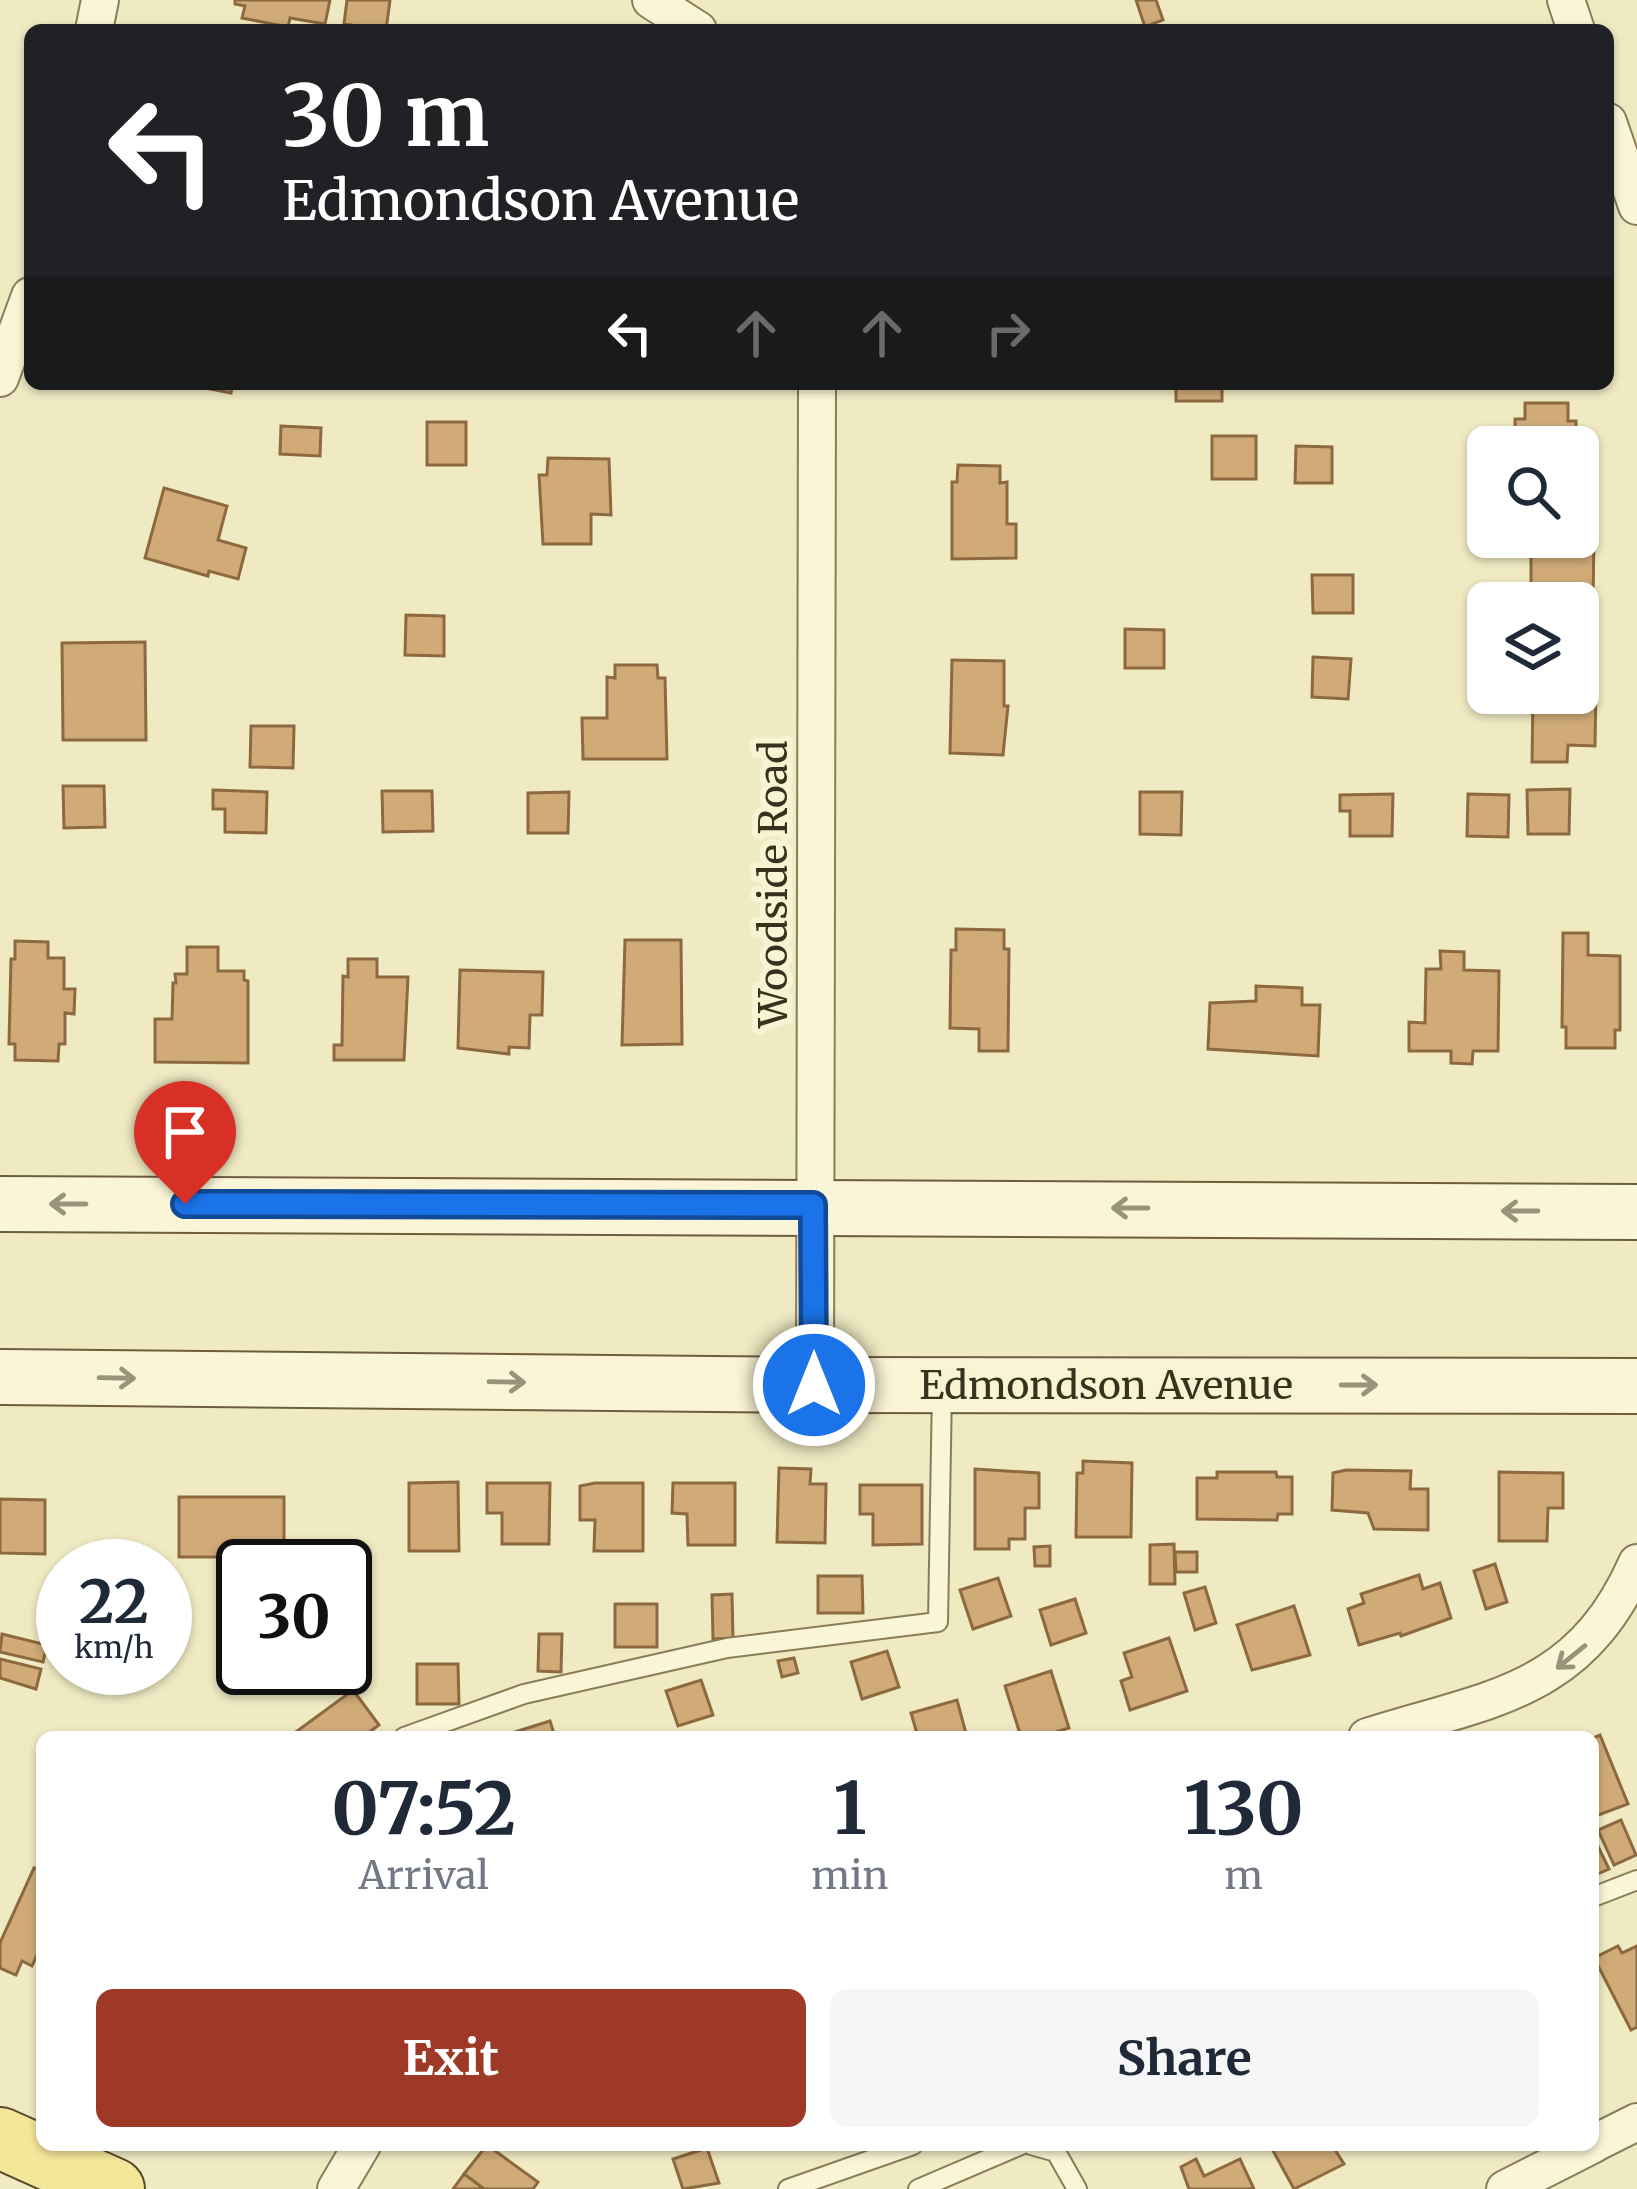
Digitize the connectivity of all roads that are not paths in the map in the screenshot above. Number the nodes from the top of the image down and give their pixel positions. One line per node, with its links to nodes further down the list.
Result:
1 (651, 0): 2 (street)
2 (689, 24)
3 (1614, 139): 4 (street)
4 (1637, 206)
5 (24, 312): 6 (street)
6 (0, 378)
7 (817, 390): 9 (street, Woodside Road)
8 (0, 1204): 9 (main road, one-way to 8)
9 (813, 1205): 10 (main road, one-way to 9); 12 (street, Woodside Road)
10 (1637, 1211)
11 (0, 1377): 12 (main road, Edmondson Avenue, one-way to 12)
12 (814, 1385): 13 (main road, Edmondson Avenue)
13 (942, 1385): 14 (main road, Edmondson Avenue, one-way to 14); 16 (lane)
14 (1637, 1386)
15 (1637, 1563): 17 (street, one-way to 17)
16 (421, 1731)
17 (1385, 1731)
18 (1637, 1880): 19 (lane)
19 (1599, 1895)
20 (1637, 2122): 22 (street)
21 (0, 2138): 28 (main road)
22 (1599, 2142)
23 (358, 2151): 29 (street)
24 (896, 2151): 30 (lane)
25 (1007, 2151): 31 (lane)
26 (1052, 2151): 32 (lane)
27 (1581, 2151): 33 (street)
28 (114, 2189)
29 (336, 2189)
30 (788, 2189)
31 (918, 2189)
32 (1077, 2189)
33 (1504, 2189)

